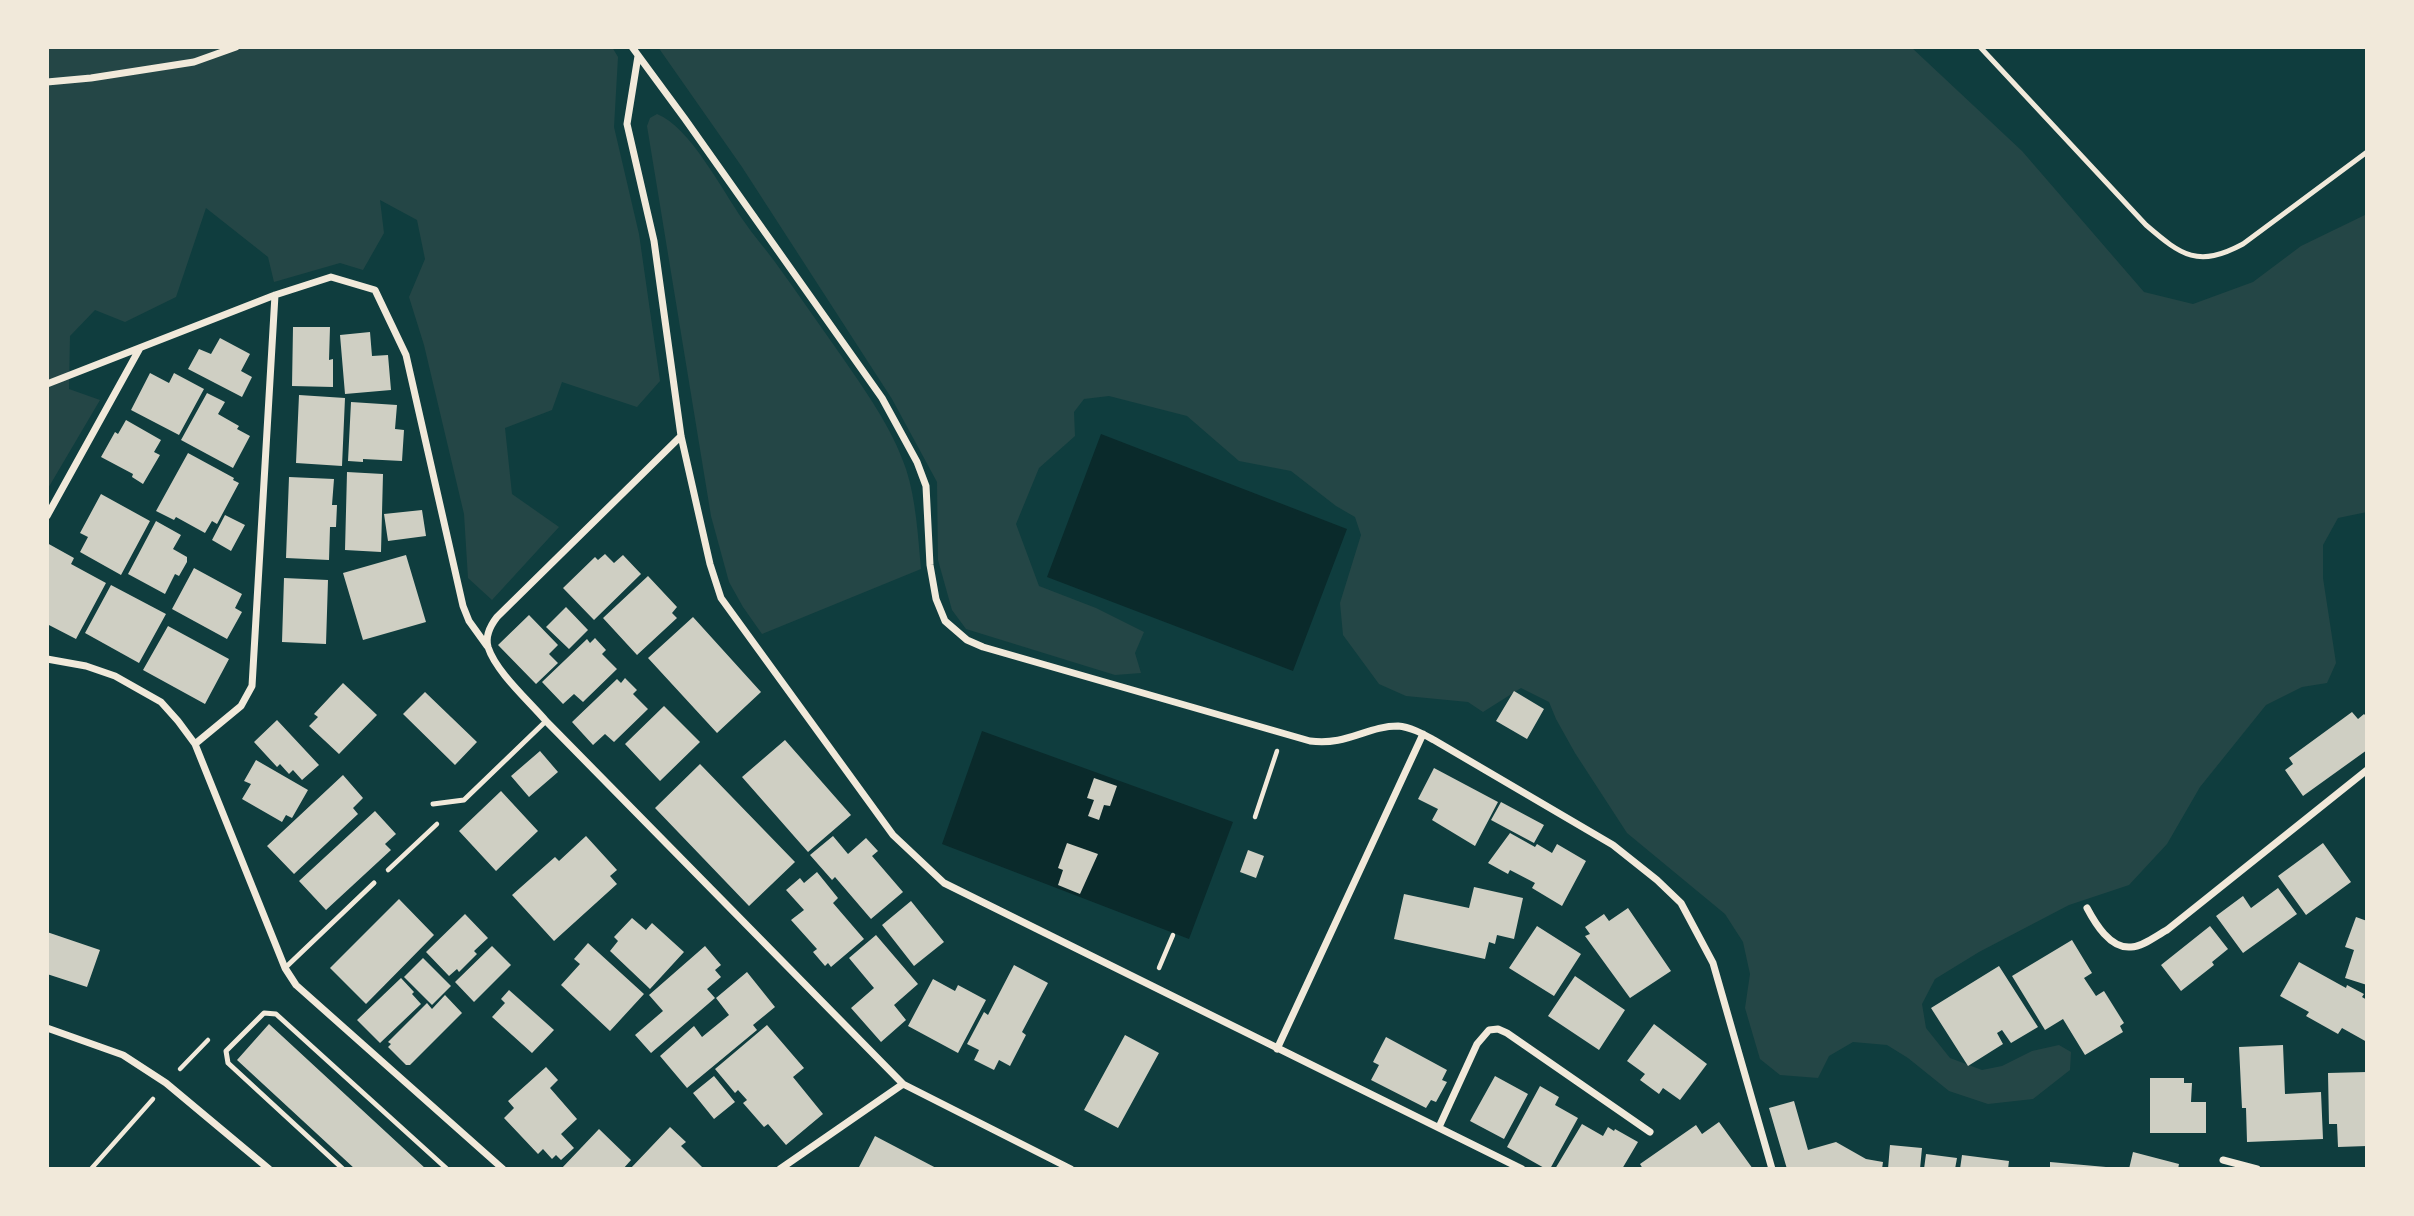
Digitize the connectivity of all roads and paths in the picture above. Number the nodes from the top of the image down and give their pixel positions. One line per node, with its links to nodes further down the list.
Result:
1 (236, 47): 5 (street)
2 (632, 47): 4 (street)
3 (1980, 47): 6 (lane)
4 (638, 56): 10 (street); 15 (street)
5 (47, 82)
6 (2367, 152)
7 (275, 295): 8 (street); 12 (street); 17 (street)
8 (140, 348): 9 (street); 11 (street)
9 (47, 384)
10 (681, 436): 12 (street); 26 (street)
11 (47, 516)
12 (488, 647): 14 (street)
13 (47, 659): 17 (street)
14 (546, 721): 19 (lane); 30 (street)
15 (1283, 734): 16 (street); 21 (path)
16 (1423, 734): 28 (street); 42 (street)
17 (195, 744): 25 (street)
18 (2367, 770): 23 (street)
19 (464, 800): 20 (lane); 22 (path)
20 (433, 804)
21 (1255, 817)
22 (374, 883): 25 (lane)
23 (2087, 908)
24 (1173, 935): 26 (path)
25 (285, 968): 38 (street)
26 (1152, 985): 28 (street)
27 (47, 1028): 29 (street)
28 (1277, 1049): 31 (street)
29 (166, 1083): 34 (path); 35 (street)
30 (903, 1084): 39 (street); 40 (street)
31 (1439, 1127): 32 (street); 41 (street)
32 (1650, 1132)
33 (2222, 1160): 43 (street)
34 (91, 1169)
35 (268, 1169)
36 (343, 1169): 37 (lane)
37 (447, 1169)
38 (503, 1169)
39 (780, 1169)
40 (1071, 1169)
41 (1522, 1169)
42 (1772, 1169)
43 (2257, 1169)

